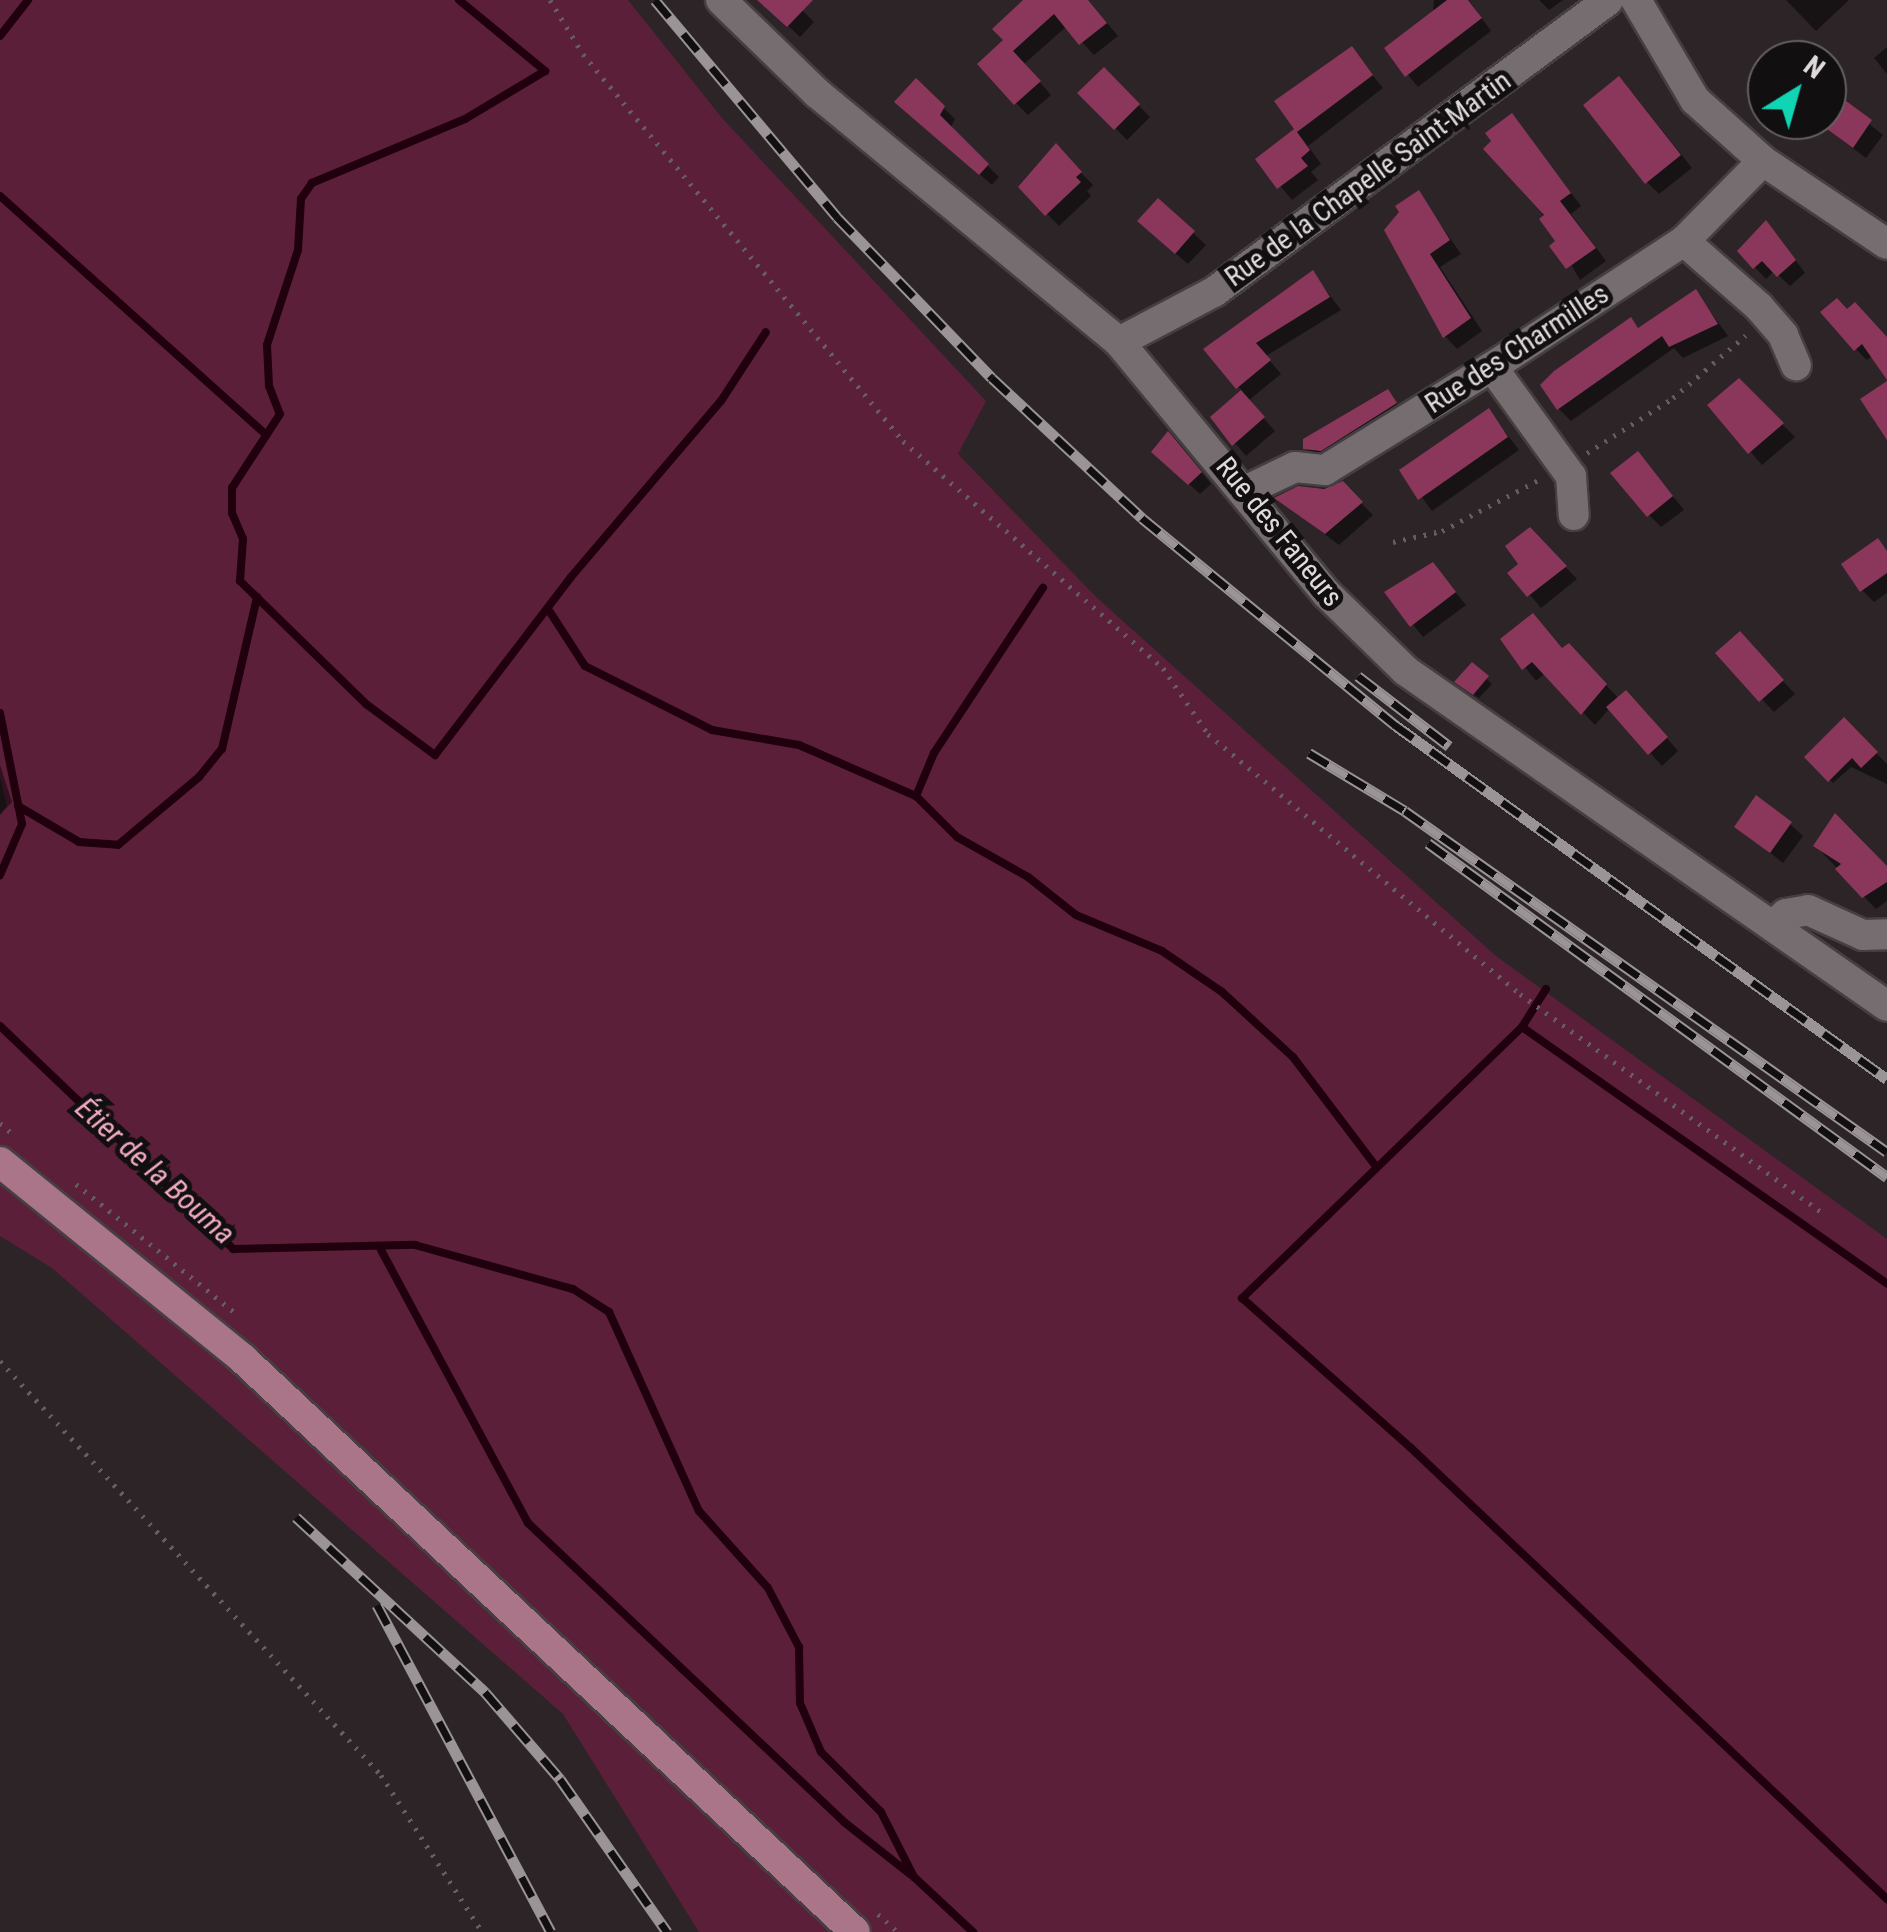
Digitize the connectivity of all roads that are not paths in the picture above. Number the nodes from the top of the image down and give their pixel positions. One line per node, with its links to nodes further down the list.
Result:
1 (721, 0): 7 (street, Rue des Faneurs)
2 (1608, 0): 7 (street, Rue de la Chapelle Saint-Martin)
3 (1636, 0): 4 (street)
4 (1763, 161): 5 (street, Rue des Charmilles); 6 (street)
5 (1684, 240): 8 (street); 9 (street, Rue des Charmilles)
6 (1887, 244)
7 (1118, 342): 10 (street, Rue des Faneurs)
8 (1796, 366)
9 (1492, 367): 10 (street, Rue des Charmilles); 11 (street)
10 (1246, 490): 12 (street, Rue des Faneurs)
11 (1574, 516)
12 (1773, 925): 13 (street); 14 (street, Rue des Faneurs)
13 (1887, 934)
14 (1887, 1006)
15 (0, 1162): 16 (main road)
16 (855, 1932)

